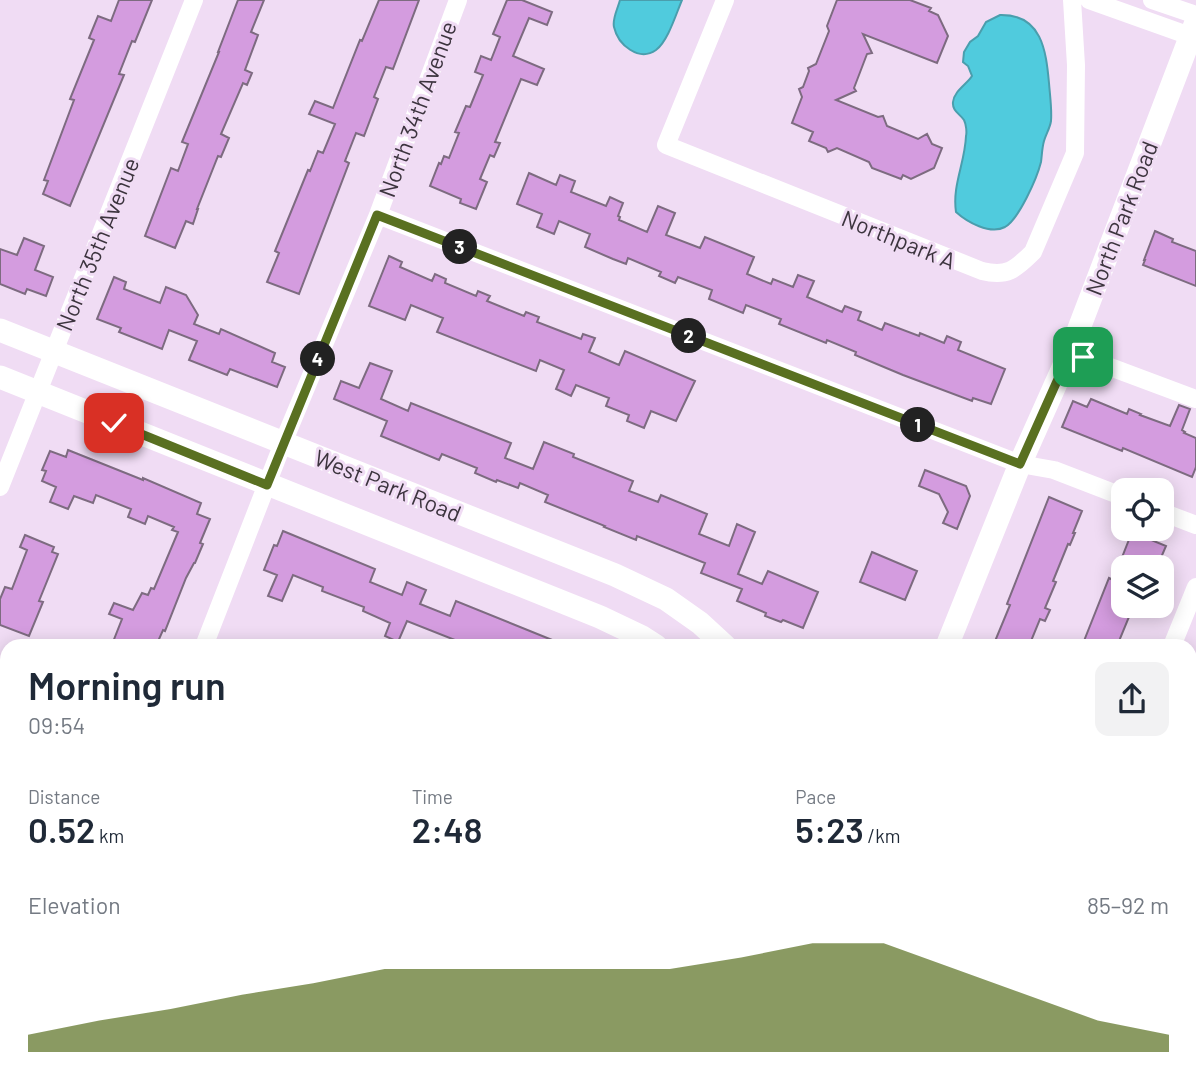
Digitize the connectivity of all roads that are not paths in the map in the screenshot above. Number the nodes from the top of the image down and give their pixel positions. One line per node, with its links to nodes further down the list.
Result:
1 (194, 0): 10 (street, North 35th Avenue)
2 (458, 0): 8 (street, North 34th Avenue)
3 (725, 0): 4 (street, Northpark A)
4 (1072, 0)
5 (1089, 0): 7 (street)
6 (1152, 0): 7 (street)
7 (1194, 24): 11 (street, North Park Road)
8 (377, 215): 15 (street, North 34th Avenue); 16 (street)
9 (0, 330): 10 (street, West Park Road)
10 (54, 352): 13 (street, North 35th Avenue); 15 (street, West Park Road)
11 (1070, 352): 14 (street); 16 (street, North Park Road)
12 (0, 377): 13 (street, West Park Road)
13 (38, 392): 17 (street, West Park Road); 18 (street, North 35th Avenue)
14 (1196, 399)
15 (284, 443): 17 (street, North 34th Avenue); 25 (street, West Park Road)
16 (1020, 464): 19 (street); 26 (street, North Park Road)
17 (267, 485): 23 (street, North 34th Avenue); 24 (street, West Park Road)
18 (0, 487)
19 (1111, 492)
20 (1174, 517): 21 (street)
21 (1196, 525)
22 (1196, 587): 27 (street)
23 (207, 639)
24 (645, 639)
25 (717, 639)
26 (950, 639)
27 (1175, 639)

